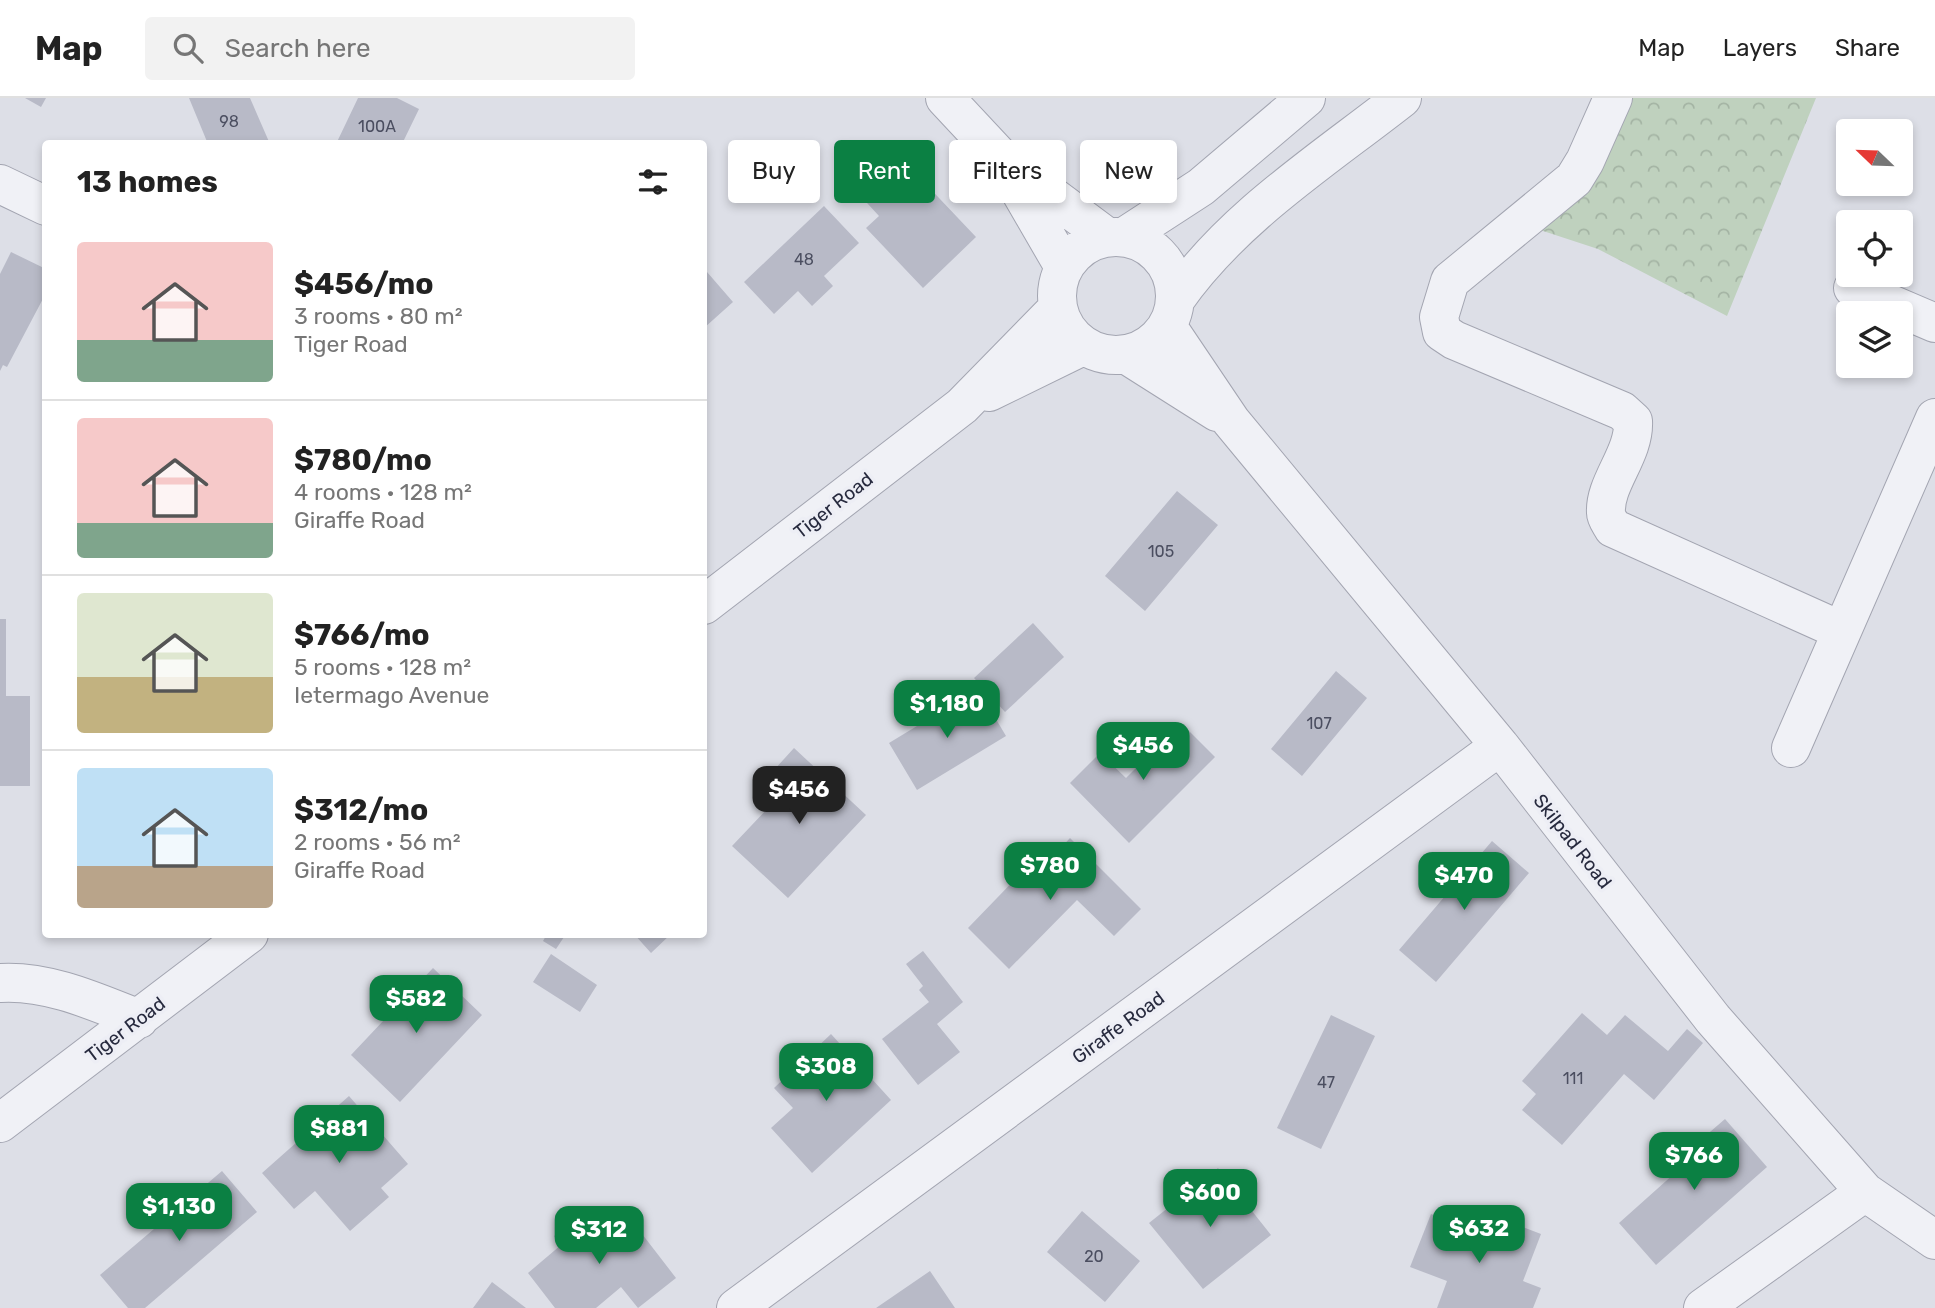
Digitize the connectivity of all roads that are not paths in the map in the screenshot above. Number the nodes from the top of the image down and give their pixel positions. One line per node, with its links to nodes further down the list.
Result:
1 (944, 98): 5 (street)
2 (1306, 98): 10 (street)
3 (1402, 98): 14 (street)
4 (1613, 98): 22 (street)
5 (984, 140)
6 (0, 184): 9 (street)
7 (1027, 203): 11 (street)
8 (1066, 203): 10 (street)
9 (42, 204)
10 (1115, 237): 11 (street); 14 (street)
11 (1064, 267): 13 (street)
12 (1853, 288): 15 (street)
13 (1057, 309): 16 (street); 18 (street, Tiger Road)
14 (1171, 313): 17 (street); 20 (street, Skilpad Road)
15 (1935, 323)
16 (1083, 345): 17 (street); 18 (street, Tiger Road)
17 (1127, 355): 20 (street, Skilpad Road)
18 (962, 406): 21 (street, Tiger Road)
19 (1935, 418): 22 (street)
20 (1231, 421): 23 (street, Skilpad Road)
21 (707, 603)
22 (1842, 631): 24 (street)
23 (1500, 746): 29 (street, Skilpad Road); 31 (street, Giraffe Road)
24 (1791, 748)
25 (244, 938): 27 (street, Tiger Road)
26 (0, 983): 27 (street)
27 (139, 1019): 28 (street, Tiger Road)
28 (0, 1122)
29 (1865, 1192): 30 (street, Skilpad Road); 32 (street)
30 (1935, 1240)
31 (736, 1308)
32 (1703, 1308)

